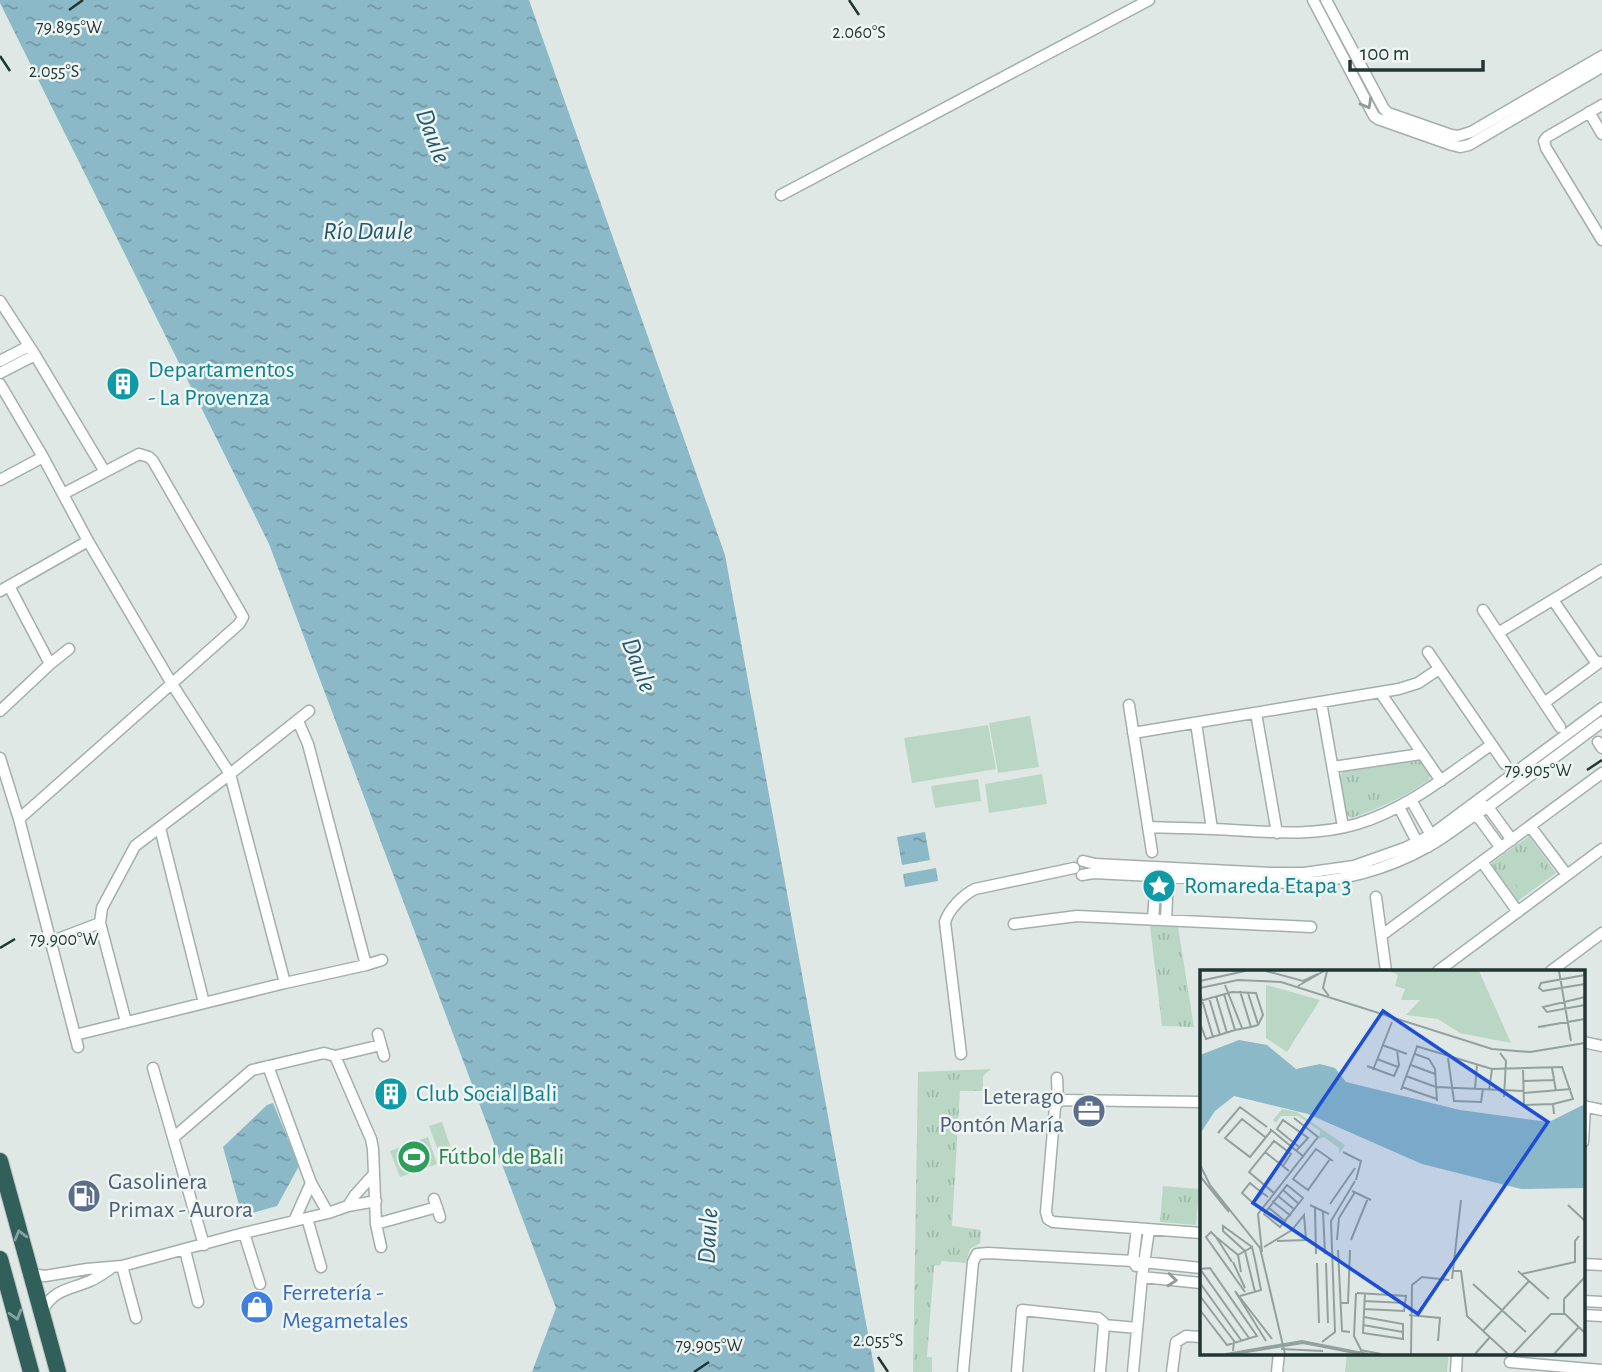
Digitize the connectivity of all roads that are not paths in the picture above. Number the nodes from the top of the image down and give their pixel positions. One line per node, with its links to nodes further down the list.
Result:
1 (1149, 0): 9 (street)
2 (1313, 0): 5 (street, one-way to 5)
3 (1325, 0): 4 (street)
4 (1602, 55)
5 (1602, 67)
6 (1602, 105): 7 (street)
7 (1589, 112): 8 (street); 10 (street)
8 (1602, 134)
9 (781, 195)
10 (1602, 240)
11 (0, 301): 12 (street)
12 (32, 350): 13 (street); 14 (street); 17 (street)
13 (0, 361)
14 (0, 373)
15 (0, 384): 16 (street)
16 (43, 457): 18 (street); 19 (street)
17 (105, 472): 19 (street); 31 (street)
18 (0, 480)
19 (63, 494): 20 (street)
20 (88, 541): 22 (street); 31 (street)
21 (1602, 570): 23 (street)
22 (4, 589): 29 (street)
23 (1553, 600): 25 (street); 28 (street)
24 (1483, 610): 25 (street)
25 (1497, 633): 34 (street)
26 (69, 649): 29 (street)
27 (1428, 652): 30 (street)
28 (1599, 662): 34 (street)
29 (50, 664): 37 (street)
30 (1439, 669): 32 (street); 45 (street)
31 (172, 684): 51 (street); 57 (street)
32 (1380, 692): 33 (street); 46 (street)
33 (1321, 702): 39 (street); 49 (street)
34 (1544, 703): 43 (street)
35 (1129, 705): 44 (street)
36 (1602, 708): 56 (street)
37 (0, 711)
38 (309, 711): 40 (street)
39 (1256, 713): 42 (street); 63 (street)
40 (298, 721): 51 (street); 84 (street)
41 (1602, 722): 55 (street)
42 (1196, 723): 44 (street); 62 (street)
43 (1560, 727)
44 (1133, 733): 59 (street)
45 (1491, 745): 48 (street); 52 (street)
46 (1421, 754): 49 (street); 52 (street)
47 (0, 758): 57 (street)
48 (1505, 764)
49 (1333, 768): 60 (street)
50 (1602, 773): 58 (street)
51 (230, 774): 61 (street); 88 (street)
52 (1441, 781): 53 (street)
53 (1411, 800): 54 (street); 64 (street)
54 (1399, 807): 60 (street); 66 (street)
55 (1488, 807): 56 (street); 65 (street)
56 (1476, 808): 64 (street); 66 (street); 67 (street)
57 (19, 819): 82 (street)
58 (1530, 826): 65 (street); 72 (street)
59 (1148, 827): 62 (street); 69 (street)
60 (1343, 827): 63 (street)
61 (160, 828): 77 (street); 89 (street)
62 (1212, 829): 63 (street)
63 (1277, 833)
64 (1431, 835): 66 (street)
65 (1512, 839): 67 (street)
66 (1422, 845): 71 (street)
67 (1501, 848): 70 (street)
68 (1602, 849): 72 (street)
69 (1152, 852)
70 (1482, 862): 74 (street); 81 (street)
71 (1162, 874): 75 (street); 76 (street); 96 (street)
72 (1567, 876): 74 (street)
73 (1376, 897): 81 (street)
74 (1518, 912): 86 (street)
75 (1153, 920): 76 (street); 78 (street)
76 (1166, 920): 79 (street)
77 (100, 923): 82 (street); 90 (street)
78 (1014, 924)
79 (1311, 927)
80 (1602, 933): 87 (street)
81 (1382, 935): 85 (street)
82 (50, 942): 91 (street)
83 (382, 960): 84 (street)
84 (366, 965): 88 (street)
85 (1386, 970)
86 (1439, 970)
87 (1552, 970)
88 (285, 983): 89 (street)
89 (204, 1003): 90 (street)
90 (126, 1022): 91 (street)
91 (75, 1035): 95 (street)
92 (1584, 1042): 94 (street)
93 (381, 1045): 97 (street)
94 (1602, 1046)
95 (78, 1047)
96 (961, 1054)
97 (335, 1056): 98 (street); 107 (street)
98 (268, 1066): 105 (street); 108 (street)
99 (152, 1068): 105 (street)
100 (1057, 1078): 101 (street)
101 (1058, 1102): 102 (street); 116 (street)
102 (1200, 1102)
103 (1584, 1106): 104 (street)
104 (1602, 1110)
105 (173, 1138): 120 (street)
106 (0, 1161): 130 (highway, one-way to 106)
107 (373, 1175): 109 (street); 110 (street)
108 (311, 1183): 112 (street); 114 (street)
109 (376, 1201): 110 (street); 115 (street)
110 (348, 1206): 112 (street)
111 (437, 1208): 115 (street)
112 (328, 1213): 113 (street)
113 (307, 1218): 114 (street); 128 (street)
114 (294, 1221): 118 (street)
115 (376, 1224): 121 (street)
116 (1137, 1228): 117 (street); 124 (street)
117 (1149, 1230): 119 (street); 124 (street)
118 (244, 1233): 120 (street); 133 (street)
119 (1200, 1233)
120 (204, 1245): 122 (street)
121 (381, 1247)
122 (184, 1250): 127 (street); 135 (street)
123 (0, 1259): 148 (highway, one-way to 148)
124 (1139, 1262): 129 (street); 131 (street); 150 (street)
125 (1584, 1264): 126 (street)
126 (1602, 1265)
127 (117, 1267): 130 (street); 137 (street); 140 (street)
128 (321, 1267)
129 (1200, 1268)
130 (31, 1274): 137 (highway)
131 (1142, 1277): 132 (street, one-way to 132); 142 (street)
132 (1200, 1283)
133 (260, 1284)
134 (1584, 1301): 136 (street)
135 (198, 1302)
136 (1602, 1302)
137 (41, 1312): 149 (highway)
138 (1584, 1314): 139 (street)
139 (1602, 1316)
140 (136, 1318)
141 (1104, 1325): 142 (street); 151 (street); 152 (street)
142 (1137, 1328): 153 (street)
143 (1200, 1337): 154 (street)
144 (1279, 1354): 155 (street)
145 (1457, 1354): 156 (street)
146 (1515, 1360): 147 (street)
147 (1602, 1370)
148 (32, 1372)
149 (58, 1372)
150 (963, 1372)
151 (1017, 1372)
152 (1100, 1372)
153 (1133, 1372)
154 (1172, 1372)
155 (1277, 1372)
156 (1456, 1372)

